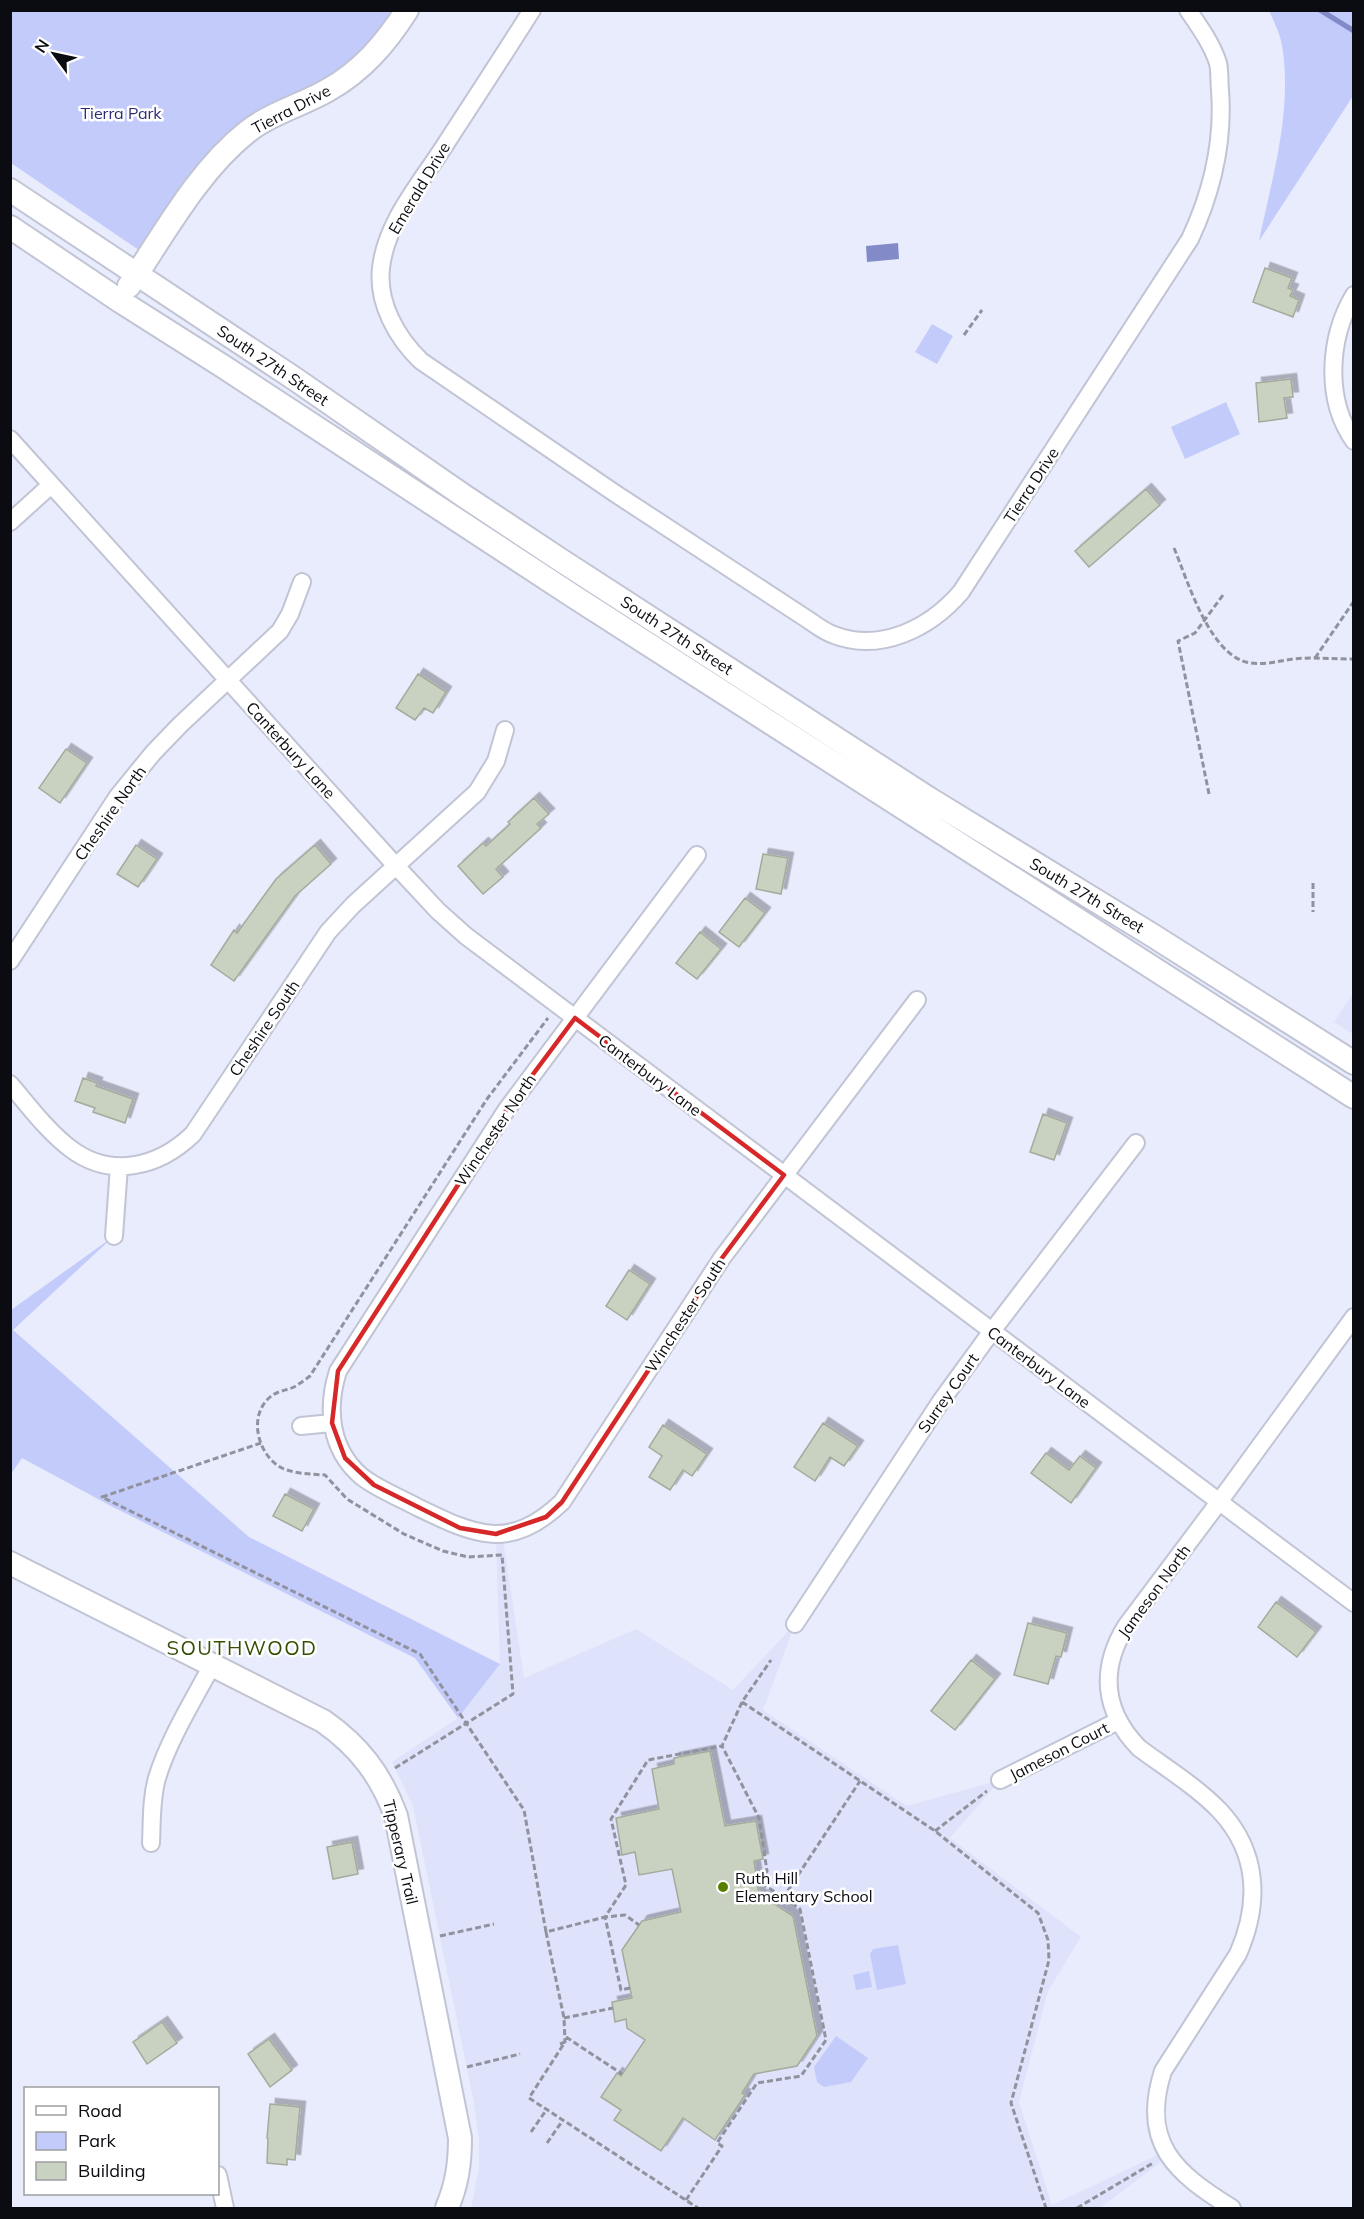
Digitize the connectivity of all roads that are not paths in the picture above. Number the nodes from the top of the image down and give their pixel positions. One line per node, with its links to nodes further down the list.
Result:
1 (407, 10): 6 (main road, Tierra Drive)
2 (532, 10): 12 (street, Emerald Drive)
3 (1188, 10): 12 (street, Tierra Drive)
4 (10, 190): 6 (main road, South 27th Street)
5 (10, 227): 8 (main road, South 27th Street)
6 (137, 275): 8 (main road, Tierra Drive); 22 (main road, South 27th Street)
7 (1353, 295): 10 (street)
8 (120, 301): 24 (main road, South 27th Street)
9 (10, 439): 11 (street, Canterbury Lane)
10 (1353, 441)
11 (51, 485): 13 (street); 15 (street, Canterbury Lane)
12 (613, 492)
13 (10, 522)
14 (302, 582): 15 (street, Cheshire North)
15 (229, 681): 18 (street, Canterbury Lane); 19 (street, Cheshire North)
16 (505, 730): 18 (street, Cheshire South)
17 (697, 855): 21 (street, Winchester North)
18 (396, 866): 21 (street, Canterbury Lane); 26 (street, Cheshire South)
19 (10, 961)
20 (917, 1000): 27 (street, Winchester South)
21 (574, 1018): 27 (street, Canterbury Lane); 31 (street, Winchester North)
22 (1353, 1063)
23 (10, 1084): 26 (street, Cheshire South)
24 (1353, 1097)
25 (1136, 1143): 30 (street, Surrey Court)
26 (119, 1166): 28 (street)
27 (784, 1175): 30 (street, Canterbury Lane); 34 (street, Winchester South)
28 (114, 1236)
29 (1353, 1317): 33 (street, Jameson North)
30 (992, 1331): 33 (street, Canterbury Lane); 37 (street, Surrey Court)
31 (332, 1423): 32 (street); 34 (street, Winchester North)
32 (301, 1426)
33 (1219, 1502): 36 (street, Canterbury Lane); 39 (street, Jameson North)
34 (411, 1504)
35 (10, 1563): 38 (main road, Tipperary Trail)
36 (1353, 1603)
37 (795, 1623)
38 (212, 1665): 41 (street); 45 (main road, Tipperary Trail)
39 (1118, 1721): 40 (street, Jameson Court); 43 (street, Jameson North)
40 (1000, 1780)
41 (152, 1843)
42 (219, 2180): 44 (street)
43 (1227, 2205)
44 (225, 2208)
45 (447, 2208)

